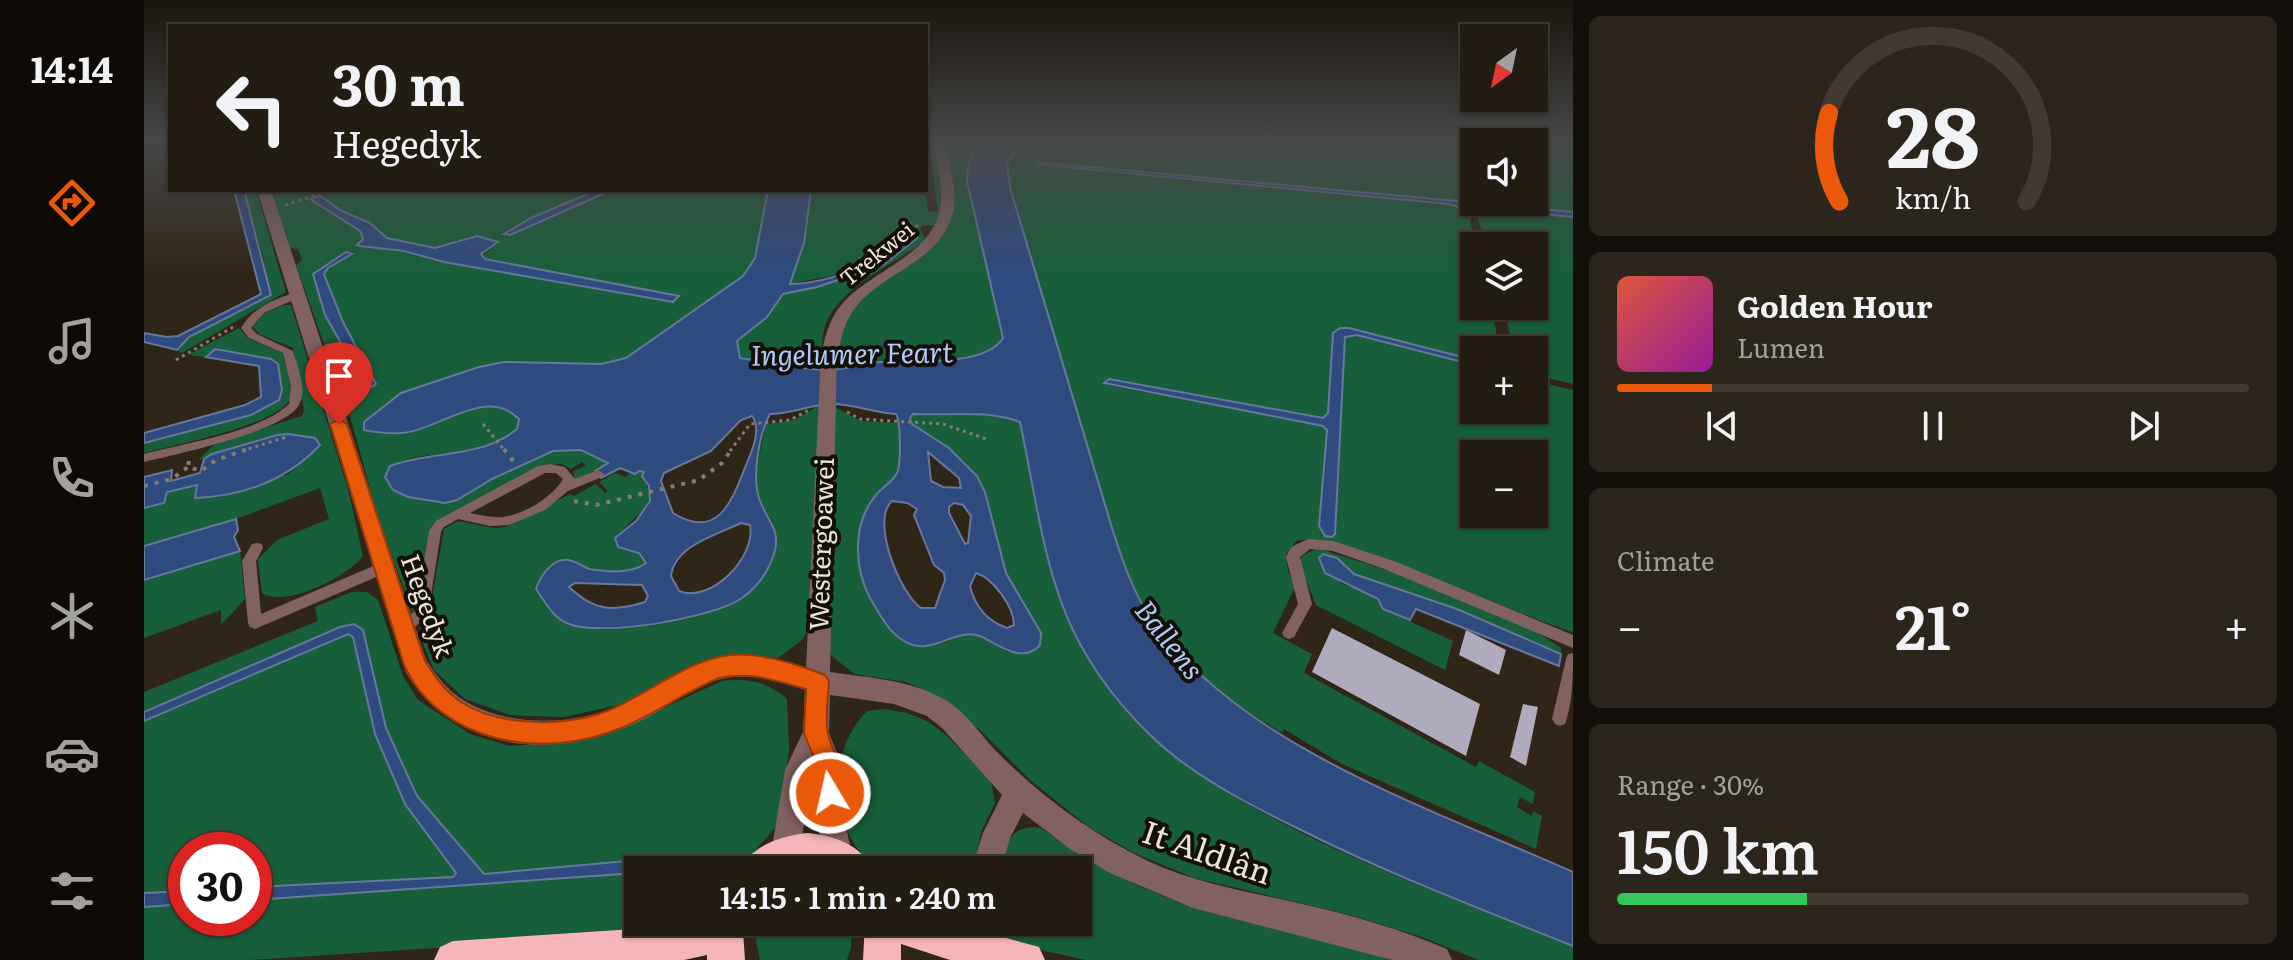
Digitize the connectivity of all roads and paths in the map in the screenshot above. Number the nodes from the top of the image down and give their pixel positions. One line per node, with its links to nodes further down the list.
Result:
1 (945, 184): 8 (street, Trekwei)
2 (321, 192): 3 (path)
3 (267, 200): 6 (street, Hegedyk)
4 (902, 221): 5 (path)
5 (920, 228)
6 (297, 295): 7 (lane); 23 (street, Hegedyk)
7 (252, 317): 9 (path); 14 (lane)
8 (829, 355): 10 (street, Westergoawei)
9 (176, 360)
10 (827, 411): 13 (path); 20 (path); 28 (street, Westergoawei)
11 (483, 424): 16 (path)
12 (286, 437): 17 (path)
13 (989, 440)
14 (144, 458)
15 (188, 467): 19 (path)
16 (519, 469)
17 (201, 471)
18 (598, 474): 20 (lane)
19 (144, 486)
20 (565, 490): 21 (lane); 21 (lane)
21 (457, 514): 24 (lane)
22 (257, 548): 23 (lane)
23 (383, 568): 24 (street, Hegedyk)
24 (403, 630): 28 (street, Hegedyk)
25 (1289, 633): 26 (lane)
26 (1573, 642)
27 (1573, 659): 29 (lane)
28 (817, 682): 30 (street, Westergoawei); 31 (street, It Aldlân)
29 (1560, 719)
30 (816, 733): 32 (street, Westergoawei); 35 (street, Westergoawei)
31 (1019, 792): 36 (street); 44 (street, It Aldlân)
32 (773, 856)
33 (785, 856): 34 (highway)
34 (824, 856)
35 (844, 856)
36 (990, 856)
37 (883, 936): 42 (highway)
38 (946, 936): 40 (highway)
39 (726, 938): 41 (highway)
40 (977, 944): 43 (highway)
41 (453, 960)
42 (882, 960)
43 (1026, 960)
44 (1436, 960)

